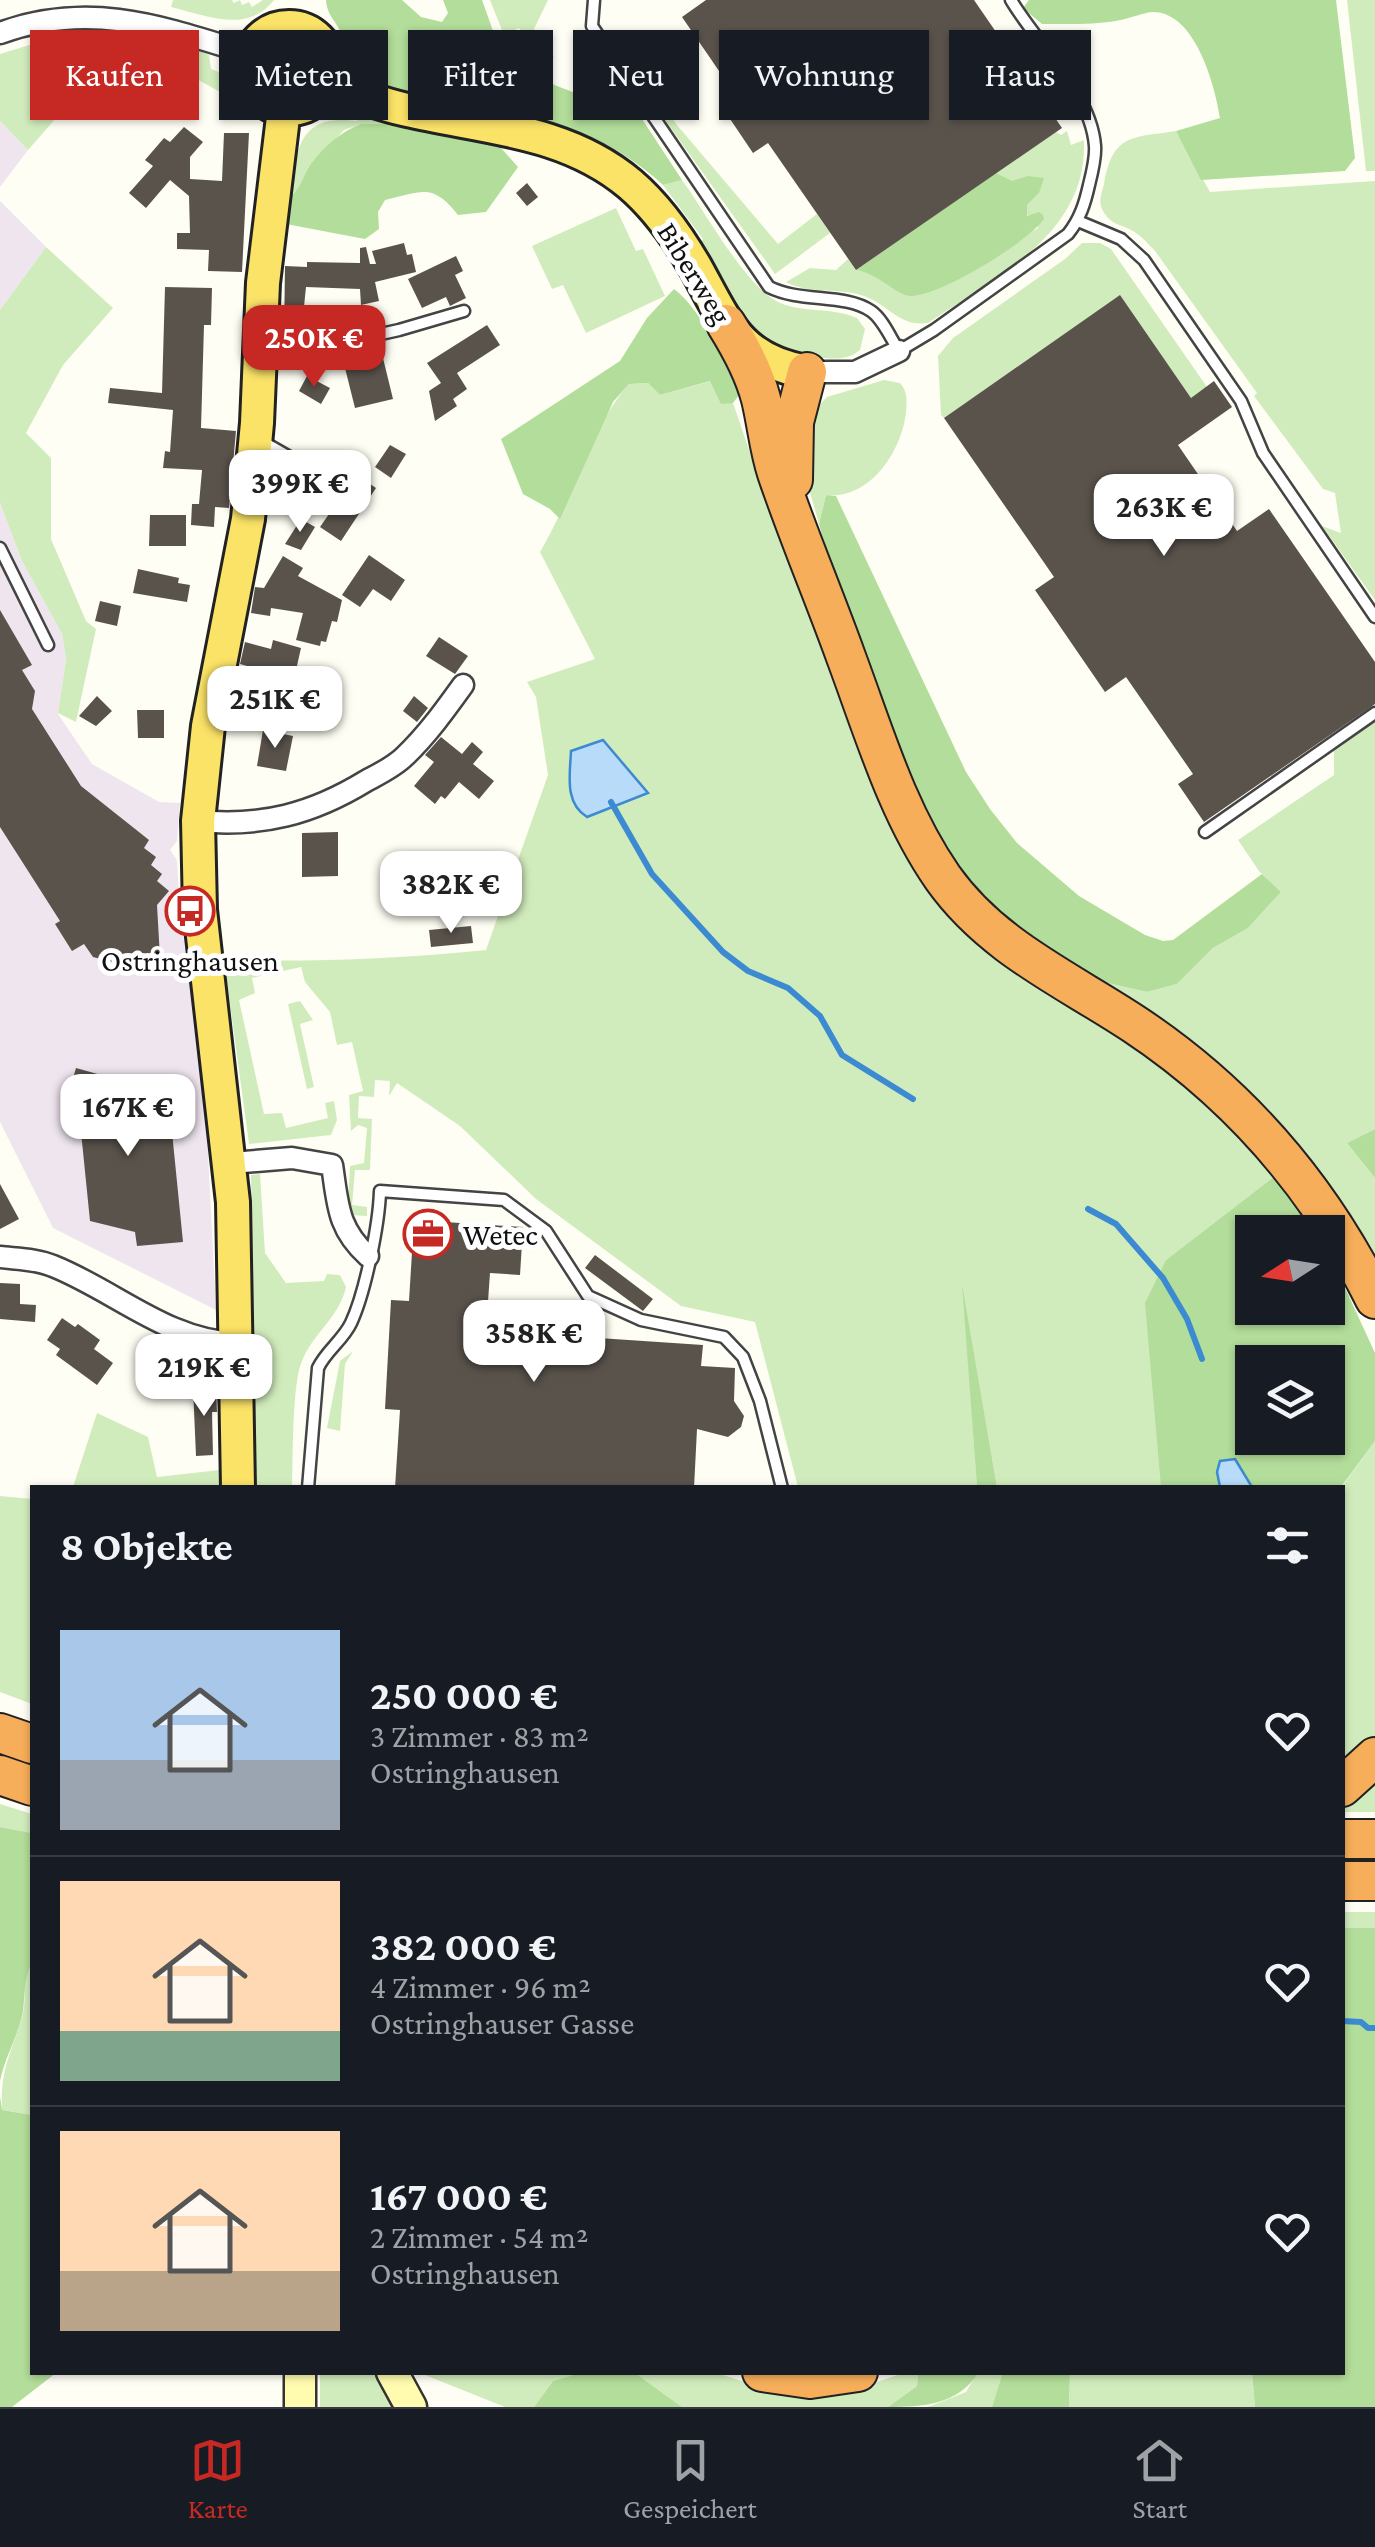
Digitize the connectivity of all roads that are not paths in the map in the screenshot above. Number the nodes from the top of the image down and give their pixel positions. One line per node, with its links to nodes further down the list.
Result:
1 (594, 0): 12 (lane)
2 (1011, 0): 9 (lane)
3 (301, 14): 4 (main road)
4 (274, 30)
5 (0, 34): 6 (street)
6 (219, 45)
7 (388, 105): 11 (main road, Biberweg)
8 (283, 120): 13 (main road)
9 (1078, 221): 12 (lane); 20 (lane)
10 (464, 310): 13 (lane)
11 (726, 324): 14 (main road, Biberweg); 15 (highway)
12 (899, 351): 14 (street, Biberweg)
13 (260, 356): 16 (main road)
14 (798, 370): 15 (highway); 18 (highway)
15 (765, 424): 18 (highway)
16 (256, 438): 17 (lane); 24 (main road)
17 (306, 467)
18 (804, 542): 29 (highway)
19 (0, 548): 21 (lane)
20 (1375, 617)
21 (48, 646)
22 (463, 685): 24 (street)
23 (1375, 713): 25 (lane)
24 (198, 821): 26 (main road)
25 (1205, 832)
26 (230, 1163): 27 (street); 30 (main road)
27 (368, 1256): 32 (lane); 33 (lane)
28 (0, 1257): 30 (street)
29 (1375, 1300)
30 (237, 1343): 31 (main road)
31 (238, 1485)
32 (308, 1485)
33 (781, 1485)
34 (0, 1734): 35 (highway)
35 (30, 1743)
36 (1375, 1757): 38 (highway)
37 (0, 1775): 39 (highway)
38 (1345, 1784)
39 (30, 1785)
40 (1375, 1838): 41 (highway)
41 (1345, 1839)
42 (1345, 1881): 43 (highway)
43 (1375, 1882)
44 (300, 2375): 48 (street)
45 (394, 2375): 49 (street)
46 (783, 2375): 47 (highway)
47 (837, 2375)
48 (300, 2407)
49 (411, 2407)

